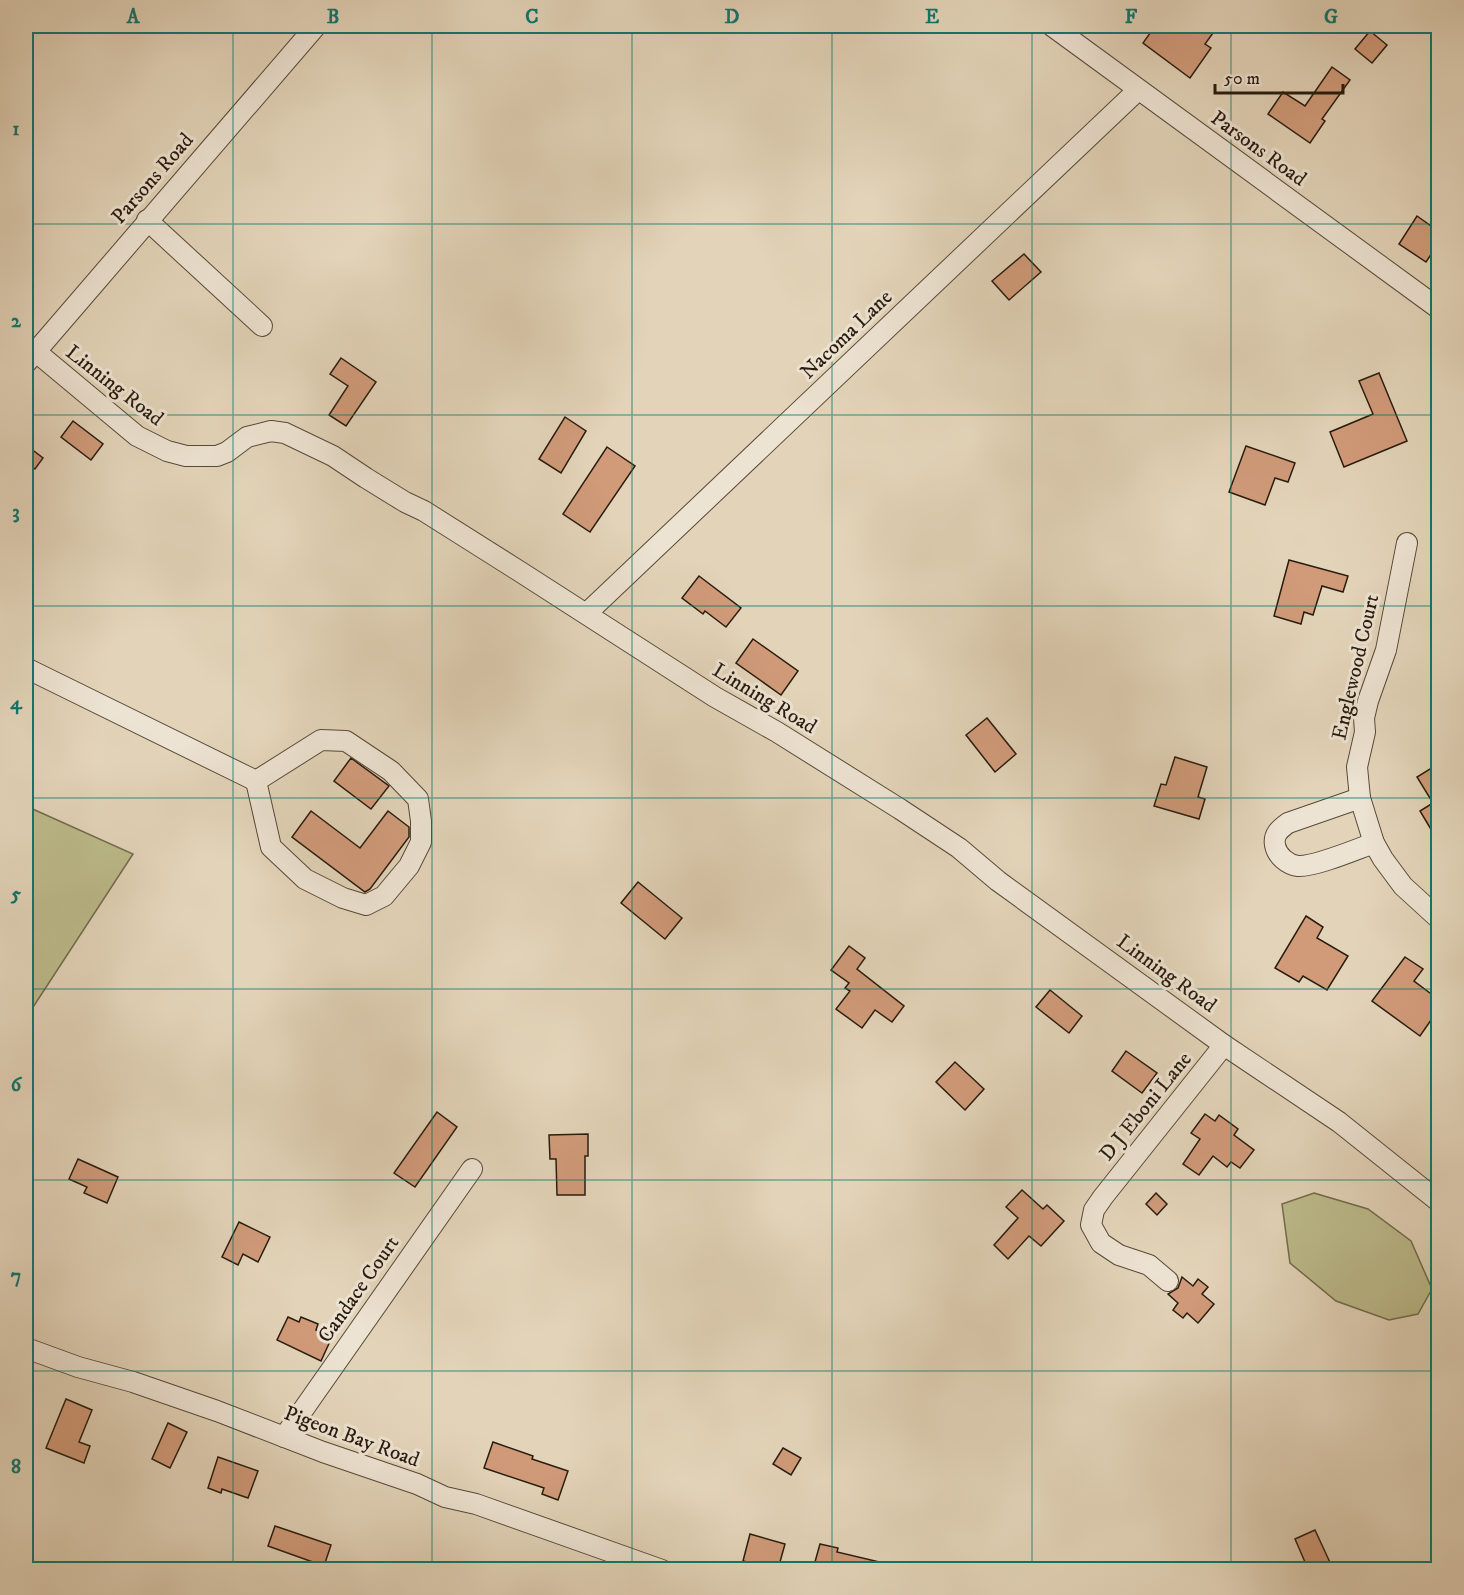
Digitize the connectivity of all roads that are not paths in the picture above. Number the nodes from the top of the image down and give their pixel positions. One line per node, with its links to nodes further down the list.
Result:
1 (316, 26): 4 (street, Parsons Road)
2 (1052, 26): 3 (street, Parsons Road)
3 (1138, 90): 5 (street, Parsons Road); 9 (street, Nacoma Lane)
4 (147, 220): 6 (street); 7 (street, Parsons Road)
5 (1438, 308)
6 (262, 326)
7 (30, 357): 9 (street, Linning Road)
8 (1407, 543): 12 (street, Englewood Court)
9 (587, 614): 15 (street, Linning Road)
10 (26, 668): 11 (street)
11 (256, 781): 11 (street)
12 (1360, 798): 13 (street, Englewood Court); 13 (street)
13 (1374, 843): 14 (street, Englewood Court)
14 (1438, 918)
15 (1224, 1045): 17 (street, Linning Road); 18 (street, D J Eboni Lane)
16 (472, 1169): 20 (street, Candace Court)
17 (1438, 1201)
18 (1168, 1281)
19 (26, 1348): 20 (street, Pigeon Bay Road)
20 (284, 1437): 21 (street, Pigeon Bay Road)
21 (662, 1569)

